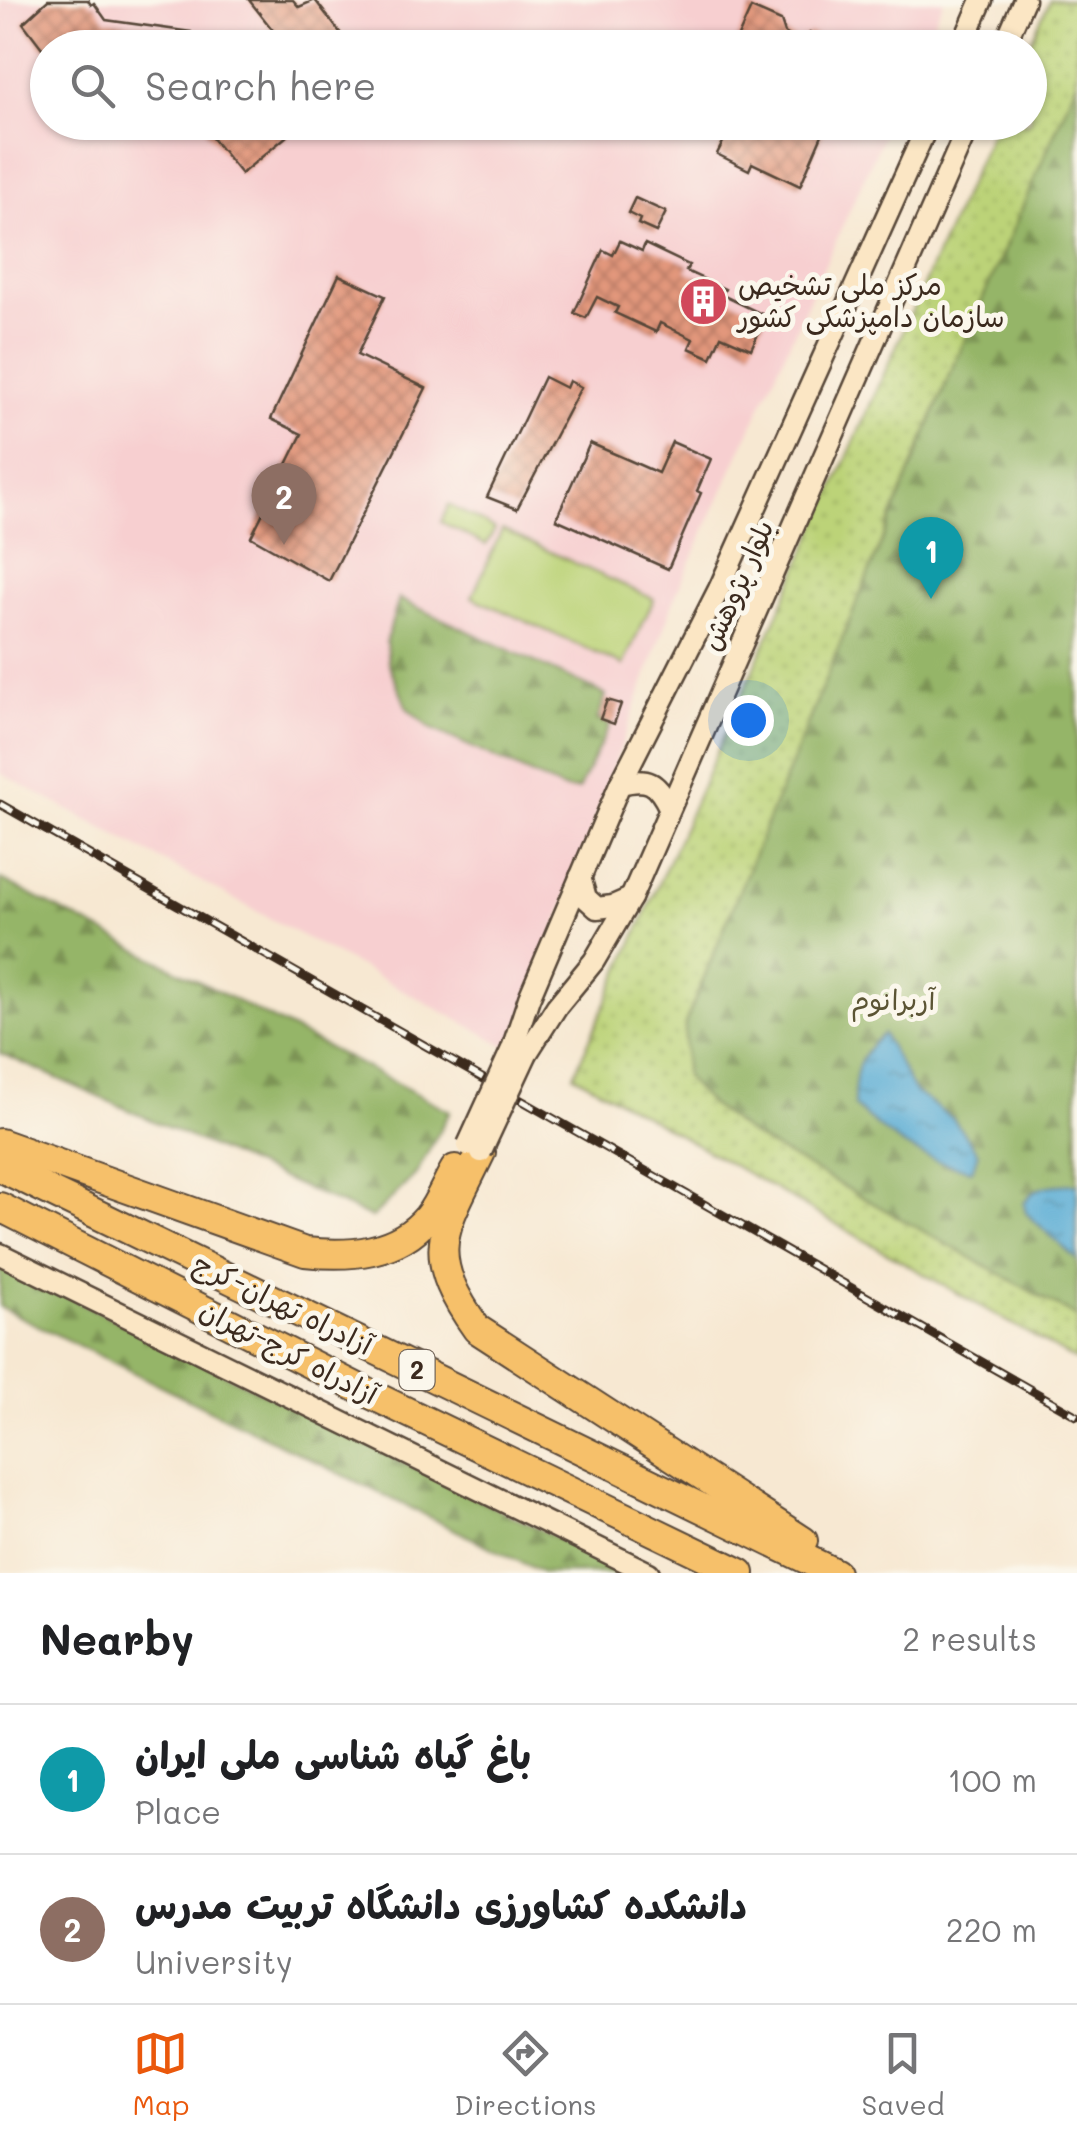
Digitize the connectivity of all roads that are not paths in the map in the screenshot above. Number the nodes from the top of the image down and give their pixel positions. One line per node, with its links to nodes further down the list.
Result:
1 (982, 0): 3 (street)
2 (1024, 0): 4 (street)
3 (969, 30)
4 (1011, 30)
5 (921, 140): 7 (street, بلوار پژوهش)
6 (962, 140): 8 (street, بلوار پژوهش)
7 (620, 784): 8 (street); 9 (street, بلوار پژوهش)
8 (669, 807): 10 (street, بلوار پژوهش)
9 (580, 877): 10 (street); 11 (street, بلوار پژوهش)
10 (631, 898): 11 (street, بلوار پژوهش)
11 (519, 1051): 13 (street, bridge)
12 (0, 1142): 13 (highway)
13 (474, 1148): 20 (highway)
14 (0, 1166): 19 (highway, آزادراه تهران-کرج / 2)
15 (0, 1207): 18 (highway, آزادراه کرج-تهران / 2)
16 (0, 1254): 17 (street)
17 (649, 1573)
18 (740, 1573)
19 (835, 1573)
20 (850, 1573)

